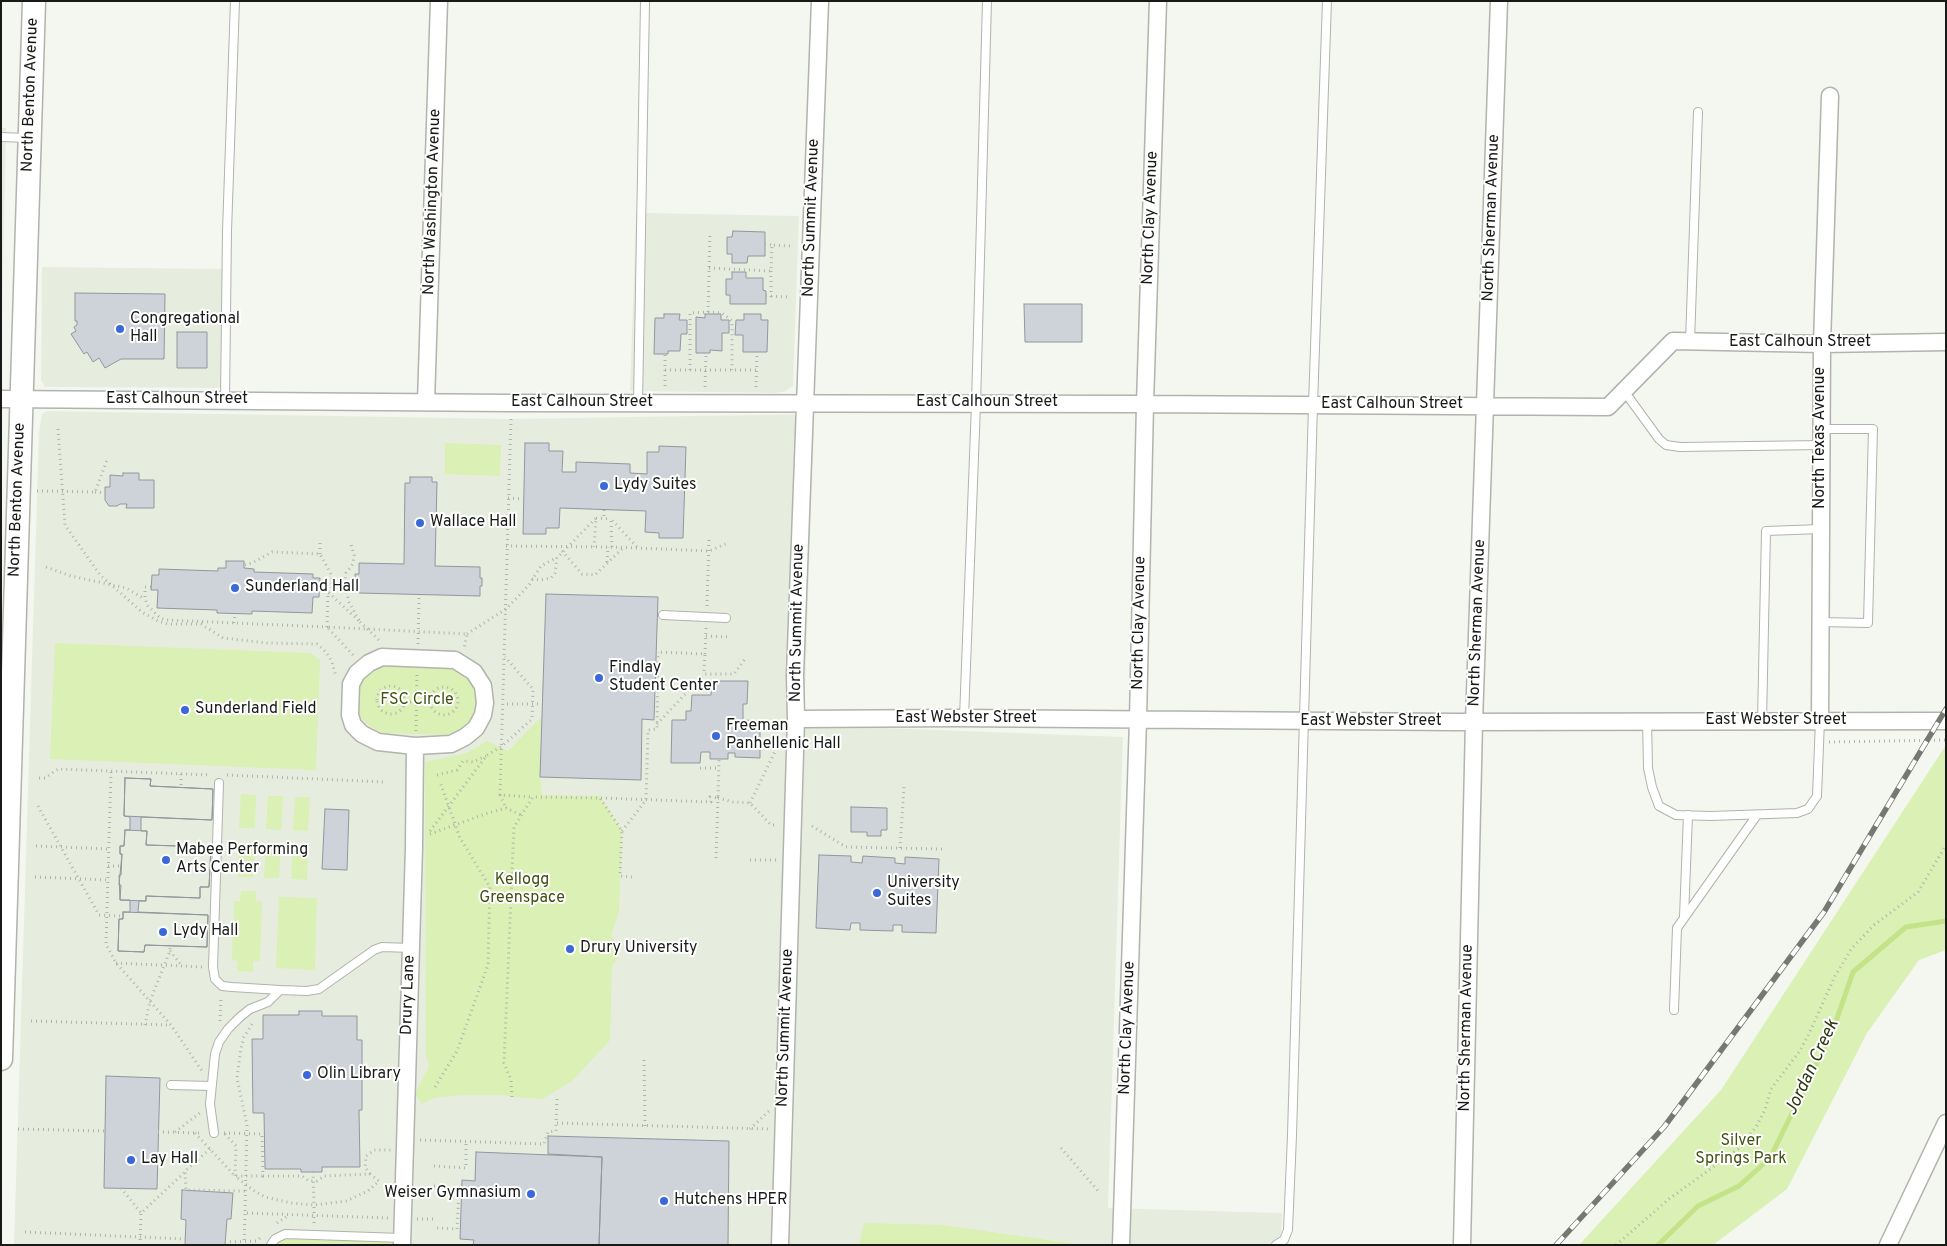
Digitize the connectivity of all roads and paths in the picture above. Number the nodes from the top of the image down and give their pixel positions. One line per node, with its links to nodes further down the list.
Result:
1 (34, 1): 13 (main road, North Benton Avenue)
2 (235, 1): 40 (lane)
3 (439, 1): 41 (street, North Washington Avenue)
4 (646, 1): 42 (lane)
5 (820, 1): 43 (street, North Summit Avenue)
6 (987, 1): 44 (lane)
7 (1158, 1): 45 (street, North Clay Avenue)
8 (1327, 1): 46 (lane)
9 (1499, 1): 47 (street, North Sherman Avenue)
10 (1830, 96): 26 (street, North Texas Avenue)
11 (1698, 112): 24 (lane)
12 (1, 137): 13 (lane)
13 (30, 138): 39 (main road, North Benton Avenue)
14 (710, 233): 18 (path)
15 (765, 244): 16 (path)
16 (772, 245): 17 (path); 19 (path)
17 (790, 246)
18 (709, 268): 19 (path); 23 (path)
19 (771, 271): 21 (path)
20 (766, 296): 21 (path)
21 (771, 297): 22 (path)
22 (789, 298)
23 (708, 312): 31 (path); 33 (path)
24 (1690, 342): 26 (street, East Calhoun Street); 38 (street, East Calhoun Street)
25 (1946, 342): 26 (street, East Calhoun Street)
26 (1822, 344): 50 (street, North Texas Avenue)
27 (757, 352): 34 (path)
28 (706, 353): 32 (path)
29 (665, 354): 30 (path)
30 (665, 370): 31 (path); 35 (path)
31 (690, 370): 32 (path)
32 (706, 370): 33 (path); 36 (path)
33 (732, 370): 34 (path)
34 (756, 370): 37 (path)
35 (664, 386)
36 (705, 387)
37 (756, 387)
38 (1624, 391): 47 (street, East Calhoun Street); 50 (lane)
39 (11, 399): 40 (street, East Calhoun Street); 134 (main road, North Benton Avenue)
40 (224, 400): 41 (street, East Calhoun Street)
41 (426, 402): 42 (street, East Calhoun Street)
42 (638, 403): 43 (street, East Calhoun Street)
43 (805, 403): 44 (street, East Calhoun Street); 118 (street, North Summit Avenue)
44 (976, 404): 45 (street, East Calhoun Street); 117 (lane)
45 (1145, 404): 46 (street, East Calhoun Street); 119 (street, North Clay Avenue)
46 (1313, 405): 47 (street, East Calhoun Street); 124 (lane)
47 (1486, 406): 125 (street, North Sherman Avenue)
48 (510, 419): 56 (path)
49 (58, 430): 53 (path)
50 (1821, 437): 62 (street, North Texas Avenue); 93 (lane)
51 (107, 460): 54 (path)
52 (37, 490): 53 (path)
53 (63, 492): 54 (path); 81 (path)
54 (95, 492): 55 (path)
55 (105, 492)
56 (508, 498): 57 (path); 67 (path)
57 (524, 499)
58 (604, 510): 60 (path)
59 (596, 518): 60 (path); 68 (path); 69 (path)
60 (604, 518): 61 (path)
61 (611, 519): 70 (path); 72 (path)
62 (1821, 529): 93 (street, North Texas Avenue); 123 (lane)
63 (709, 539): 74 (path)
64 (320, 543): 75 (path)
65 (728, 543): 74 (path)
66 (351, 544): 92 (path)
67 (506, 546): 68 (path); 87 (path)
68 (566, 547): 69 (path); 73 (path)
69 (594, 547): 70 (path)
70 (610, 547): 71 (path); 77 (path)
71 (622, 548): 72 (path); 77 (path)
72 (639, 549): 74 (path)
73 (562, 551): 76 (path); 77 (path)
74 (709, 551): 90 (path)
75 (320, 554): 78 (path); 84 (path)
76 (557, 558): 80 (path); 80 (path)
77 (607, 563)
78 (244, 565)
79 (46, 567): 81 (path)
80 (532, 579): 87 (path)
81 (114, 586): 86 (path); 94 (path)
82 (151, 587): 86 (path)
83 (319, 591): 84 (path)
84 (328, 592): 92 (path); 96 (path)
85 (419, 595): 98 (path)
86 (145, 599): 94 (path)
87 (506, 609): 99 (path); 106 (path)
88 (235, 614): 95 (path)
89 (663, 615): 90 (lane)
90 (706, 617): 91 (lane); 100 (path)
91 (726, 618)
92 (360, 622): 97 (path)
93 (1820, 622): 120 (street, North Texas Avenue)
94 (201, 623): 95 (path); 111 (path)
95 (234, 623): 96 (path)
96 (327, 627): 97 (path); 107 (path)
97 (367, 629): 98 (path); 102 (path)
98 (418, 631): 99 (path); 103 (path)
99 (467, 634): 104 (path)
100 (706, 636): 101 (path); 105 (path)
101 (730, 637)
102 (385, 645)
103 (418, 646)
104 (464, 650)
105 (705, 654): 110 (path); 126 (path)
106 (505, 657): 115 (path); 131 (path)
107 (356, 658)
108 (745, 659): 110 (path)
109 (417, 667): 113 (path)
110 (704, 674): 126 (path)
111 (336, 679)
112 (406, 702): 112 (path); 113 (path)
113 (416, 702): 114 (path); 127 (path)
114 (430, 702): 114 (path)
115 (505, 704): 116 (path, bridge); 131 (path)
116 (541, 704)
117 (964, 718): 118 (street, East Webster Street); 119 (street, East Webster Street)
118 (796, 719): 255 (street, North Summit Avenue)
119 (1138, 720): 124 (street, East Webster Street); 256 (street, North Clay Avenue)
120 (1820, 720): 121 (street, East Webster Street); 123 (street, East Webster Street); 157 (lane)
121 (1946, 720)
122 (1647, 721): 123 (street, East Webster Street); 125 (street, East Webster Street); 156 (lane)
123 (1762, 721)
124 (1305, 722): 125 (street, East Webster Street); 257 (lane)
125 (1474, 722): 258 (street, North Sherman Avenue)
126 (657, 725): 150 (path)
127 (415, 740): 127 (street); 181 (street, Drury Lane)
128 (1946, 740): 130 (path)
129 (779, 742): 151 (path)
130 (1825, 742)
131 (501, 747): 132 (path); 146 (path)
132 (487, 755): 139 (path); 153 (path)
133 (719, 759): 136 (path)
134 (5, 761): 196 (main road, North Benton Avenue)
135 (700, 768): 136 (path)
136 (719, 768): 149 (path)
137 (111, 772): 138 (path); 140 (path); 166 (path)
138 (180, 774): 141 (path); 144 (path)
139 (437, 775)
140 (39, 778)
141 (384, 782)
142 (440, 782): 153 (path)
143 (219, 783): 186 (lane)
144 (181, 787)
145 (904, 787): 165 (path)
146 (500, 795): 147 (path); 154 (path)
147 (533, 797): 148 (path); 155 (path)
148 (600, 798): 150 (path); 161 (path)
149 (718, 798): 150 (path); 151 (path); 168 (path)
150 (646, 800): 161 (path)
151 (750, 803): 159 (path)
152 (38, 806): 164 (path)
153 (448, 807): 158 (path); 158 (path)
154 (506, 808): 155 (path); 158 (path)
155 (522, 815): 201 (path)
156 (1688, 815): 157 (lane); 179 (lane)
157 (1757, 815): 179 (lane)
158 (455, 825): 200 (path)
159 (777, 825)
160 (812, 826): 165 (path)
161 (622, 831): 174 (path)
162 (1946, 845): 259 (path)
163 (36, 846): 164 (path)
164 (62, 848): 166 (path); 175 (path)
165 (900, 848): 167 (path)
166 (108, 849): 171 (path)
167 (942, 849)
168 (716, 858)
169 (750, 860): 170 (path)
170 (776, 860)
171 (108, 866): 172 (path); 176 (path)
172 (121, 866)
173 (35, 877): 175 (path)
174 (632, 877)
175 (80, 879): 176 (path); 177 (path)
176 (108, 880): 177 (path)
177 (107, 916): 178 (path); 183 (path)
178 (122, 916)
179 (1684, 917): 191 (lane)
180 (170, 945): 182 (path)
181 (411, 948): 188 (lane); 251 (street, Drury Lane)
182 (170, 951): 184 (path); 185 (path)
183 (116, 963): 184 (path); 189 (path)
184 (163, 965): 185 (path); 189 (path)
185 (183, 966): 186 (path)
186 (213, 967): 187 (lane)
187 (222, 986): 188 (lane); 195 (path)
188 (280, 990): 190 (lane)
189 (150, 1001): 193 (path); 194 (path)
190 (264, 1004): 195 (lane); 227 (path)
191 (1674, 1010)
192 (32, 1021): 193 (path)
193 (145, 1025): 194 (path)
194 (170, 1025): 199 (path)
195 (219, 1042): 199 (lane)
196 (1, 1059)
197 (644, 1060): 207 (path)
198 (171, 1085): 199 (lane)
199 (211, 1085): 203 (lane)
200 (435, 1087)
201 (512, 1097)
202 (556, 1098): 205 (path)
203 (210, 1104): 212 (path); 214 (lane)
204 (770, 1110): 209 (path)
205 (556, 1123): 207 (path); 218 (path)
206 (1946, 1123): 260 (street)
207 (645, 1126): 209 (path)
208 (18, 1129): 211 (path)
209 (749, 1129): 210 (path)
210 (760, 1129)
211 (105, 1131)
212 (158, 1132)
213 (195, 1133): 220 (path)
214 (214, 1133)
215 (225, 1133): 226 (path)
216 (262, 1134): 228 (path)
217 (415, 1140): 218 (path)
218 (466, 1142): 222 (path)
219 (1060, 1148): 234 (path)
220 (210, 1149): 223 (path); 226 (path)
221 (380, 1150): 225 (path)
222 (434, 1166)
223 (186, 1171): 233 (path); 237 (path)
224 (313, 1172): 229 (path)
225 (370, 1174): 229 (path); 235 (path)
226 (235, 1176): 227 (path); 230 (path)
227 (245, 1176): 228 (path); 230 (path)
228 (263, 1176): 229 (path)
229 (313, 1181): 235 (path)
230 (245, 1184): 233 (path); 235 (path)
231 (434, 1186): 244 (path)
232 (120, 1188): 237 (path)
233 (245, 1191): 236 (path)
234 (1099, 1192)
235 (314, 1205): 239 (path)
236 (245, 1213): 238 (path); 252 (path)
237 (141, 1214): 248 (path)
238 (289, 1215): 239 (path); 243 (path)
239 (314, 1215): 240 (path); 247 (path)
240 (391, 1218)
241 (414, 1218): 242 (path)
242 (434, 1219)
243 (271, 1227)
244 (435, 1228)
245 (26, 1232): 248 (path)
246 (264, 1234): 252 (path)
247 (314, 1235): 251 (lane); 254 (lane)
248 (141, 1236): 249 (path); 253 (path)
249 (185, 1239)
250 (225, 1242): 252 (path)
251 (402, 1242)
252 (244, 1244)
253 (140, 1245)
254 (272, 1245)
255 (780, 1245)
256 (1121, 1245)
257 (1276, 1245)
258 (1462, 1245)
259 (1616, 1245)
260 (1888, 1245)

